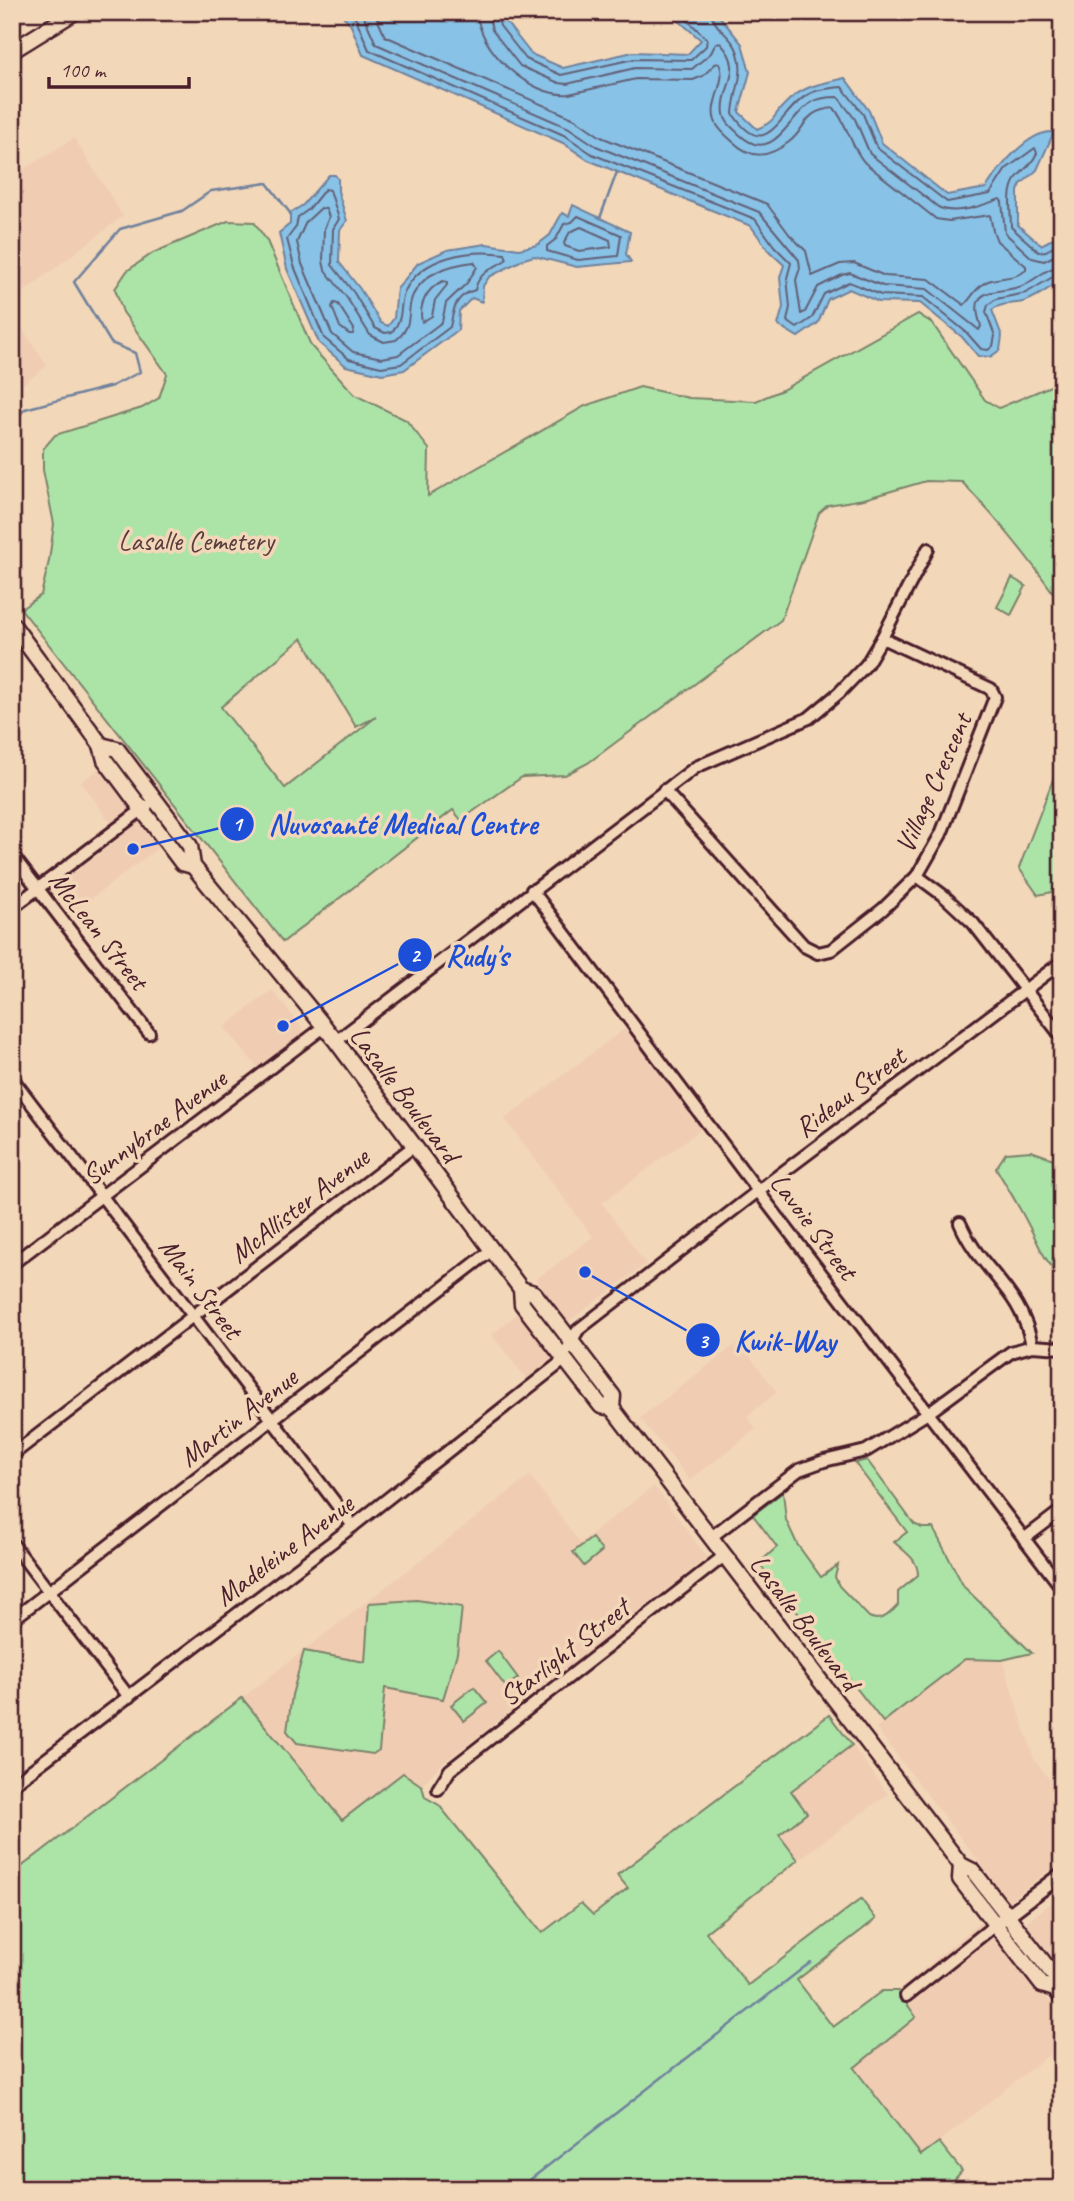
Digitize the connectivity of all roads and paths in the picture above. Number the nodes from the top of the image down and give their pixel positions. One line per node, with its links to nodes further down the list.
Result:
1 (75, 12): 2 (main road)
2 (12, 51)
3 (928, 549): 5 (street)
4 (12, 624): 6 (main road, Lasalle Boulevard)
5 (882, 638): 7 (street); 12 (street, Village Crescent)
6 (101, 745): 8 (main road, Lasalle Boulevard); 9 (main road, Lasalle Boulevard)
7 (664, 790): 12 (street, Village Crescent); 14 (street)
8 (155, 800): 9 (street); 11 (main road, Lasalle Boulevard)
9 (142, 810): 11 (main road, Lasalle Boulevard); 13 (street)
10 (12, 855): 13 (street, McLean Street)
11 (193, 866): 18 (main road, Lasalle Boulevard)
12 (917, 876): 17 (street)
13 (38, 888): 15 (street); 19 (street, McLean Street)
14 (532, 890): 21 (street); 24 (street, Lavoie Street)
15 (12, 908)
16 (1062, 962): 17 (street, Rideau Street)
17 (1023, 990): 20 (street); 24 (street, Rideau Street)
18 (324, 1027): 21 (main road, Lasalle Boulevard); 25 (street, Sunnybrae Avenue)
19 (149, 1033)
20 (1062, 1037)
21 (336, 1041): 23 (main road, Lasalle Boulevard)
22 (12, 1078): 25 (street, Main Street)
23 (414, 1146): 27 (main road, Lasalle Boulevard); 30 (street, McAllister Avenue)
24 (758, 1191): 31 (street, Rideau Street); 36 (street, Lavoie Street)
25 (102, 1195): 28 (street, Sunnybrae Avenue); 30 (street, Main Street)
26 (960, 1223): 32 (street)
27 (492, 1250): 29 (main road, Lasalle Boulevard); 37 (street, Martin Avenue)
28 (12, 1264)
29 (521, 1289): 31 (main road, Lasalle Boulevard); 34 (main road, Lasalle Boulevard)
30 (193, 1316): 37 (street, Main Street); 38 (street, McAllister Avenue)
31 (572, 1341): 34 (street, Madeleine Avenue); 35 (main road, Lasalle Boulevard)
32 (1032, 1346): 33 (street); 36 (street)
33 (1062, 1348)
34 (562, 1357): 35 (main road, Lasalle Boulevard); 40 (street, Madeleine Avenue)
35 (612, 1408): 41 (main road, Lasalle Boulevard)
36 (928, 1413): 41 (street); 42 (street, Lavoie Street)
37 (272, 1419): 40 (street, Main Street); 46 (street, Martin Avenue)
38 (12, 1455)
39 (1062, 1510): 42 (street)
40 (353, 1526): 48 (street, Madeleine Avenue)
41 (710, 1538): 44 (main road, Lasalle Boulevard)
42 (1024, 1539): 45 (street, Lavoie Street)
43 (12, 1543): 46 (street)
44 (724, 1556): 50 (street, Starlight Street); 51 (main road, Lasalle Boulevard)
45 (1062, 1588)
46 (49, 1592): 47 (street, Martin Avenue); 48 (street)
47 (12, 1620)
48 (129, 1697): 49 (street, Madeleine Avenue)
49 (12, 1785)
50 (438, 1789)
51 (961, 1865): 53 (main road, Lasalle Boulevard); 54 (main road, Lasalle Boulevard)
52 (1062, 1874): 53 (street)
53 (1008, 1915): 54 (street); 55 (main road, Lasalle Boulevard)
54 (995, 1925): 55 (main road, Lasalle Boulevard); 56 (street)
55 (1058, 1993)
56 (906, 1996)

